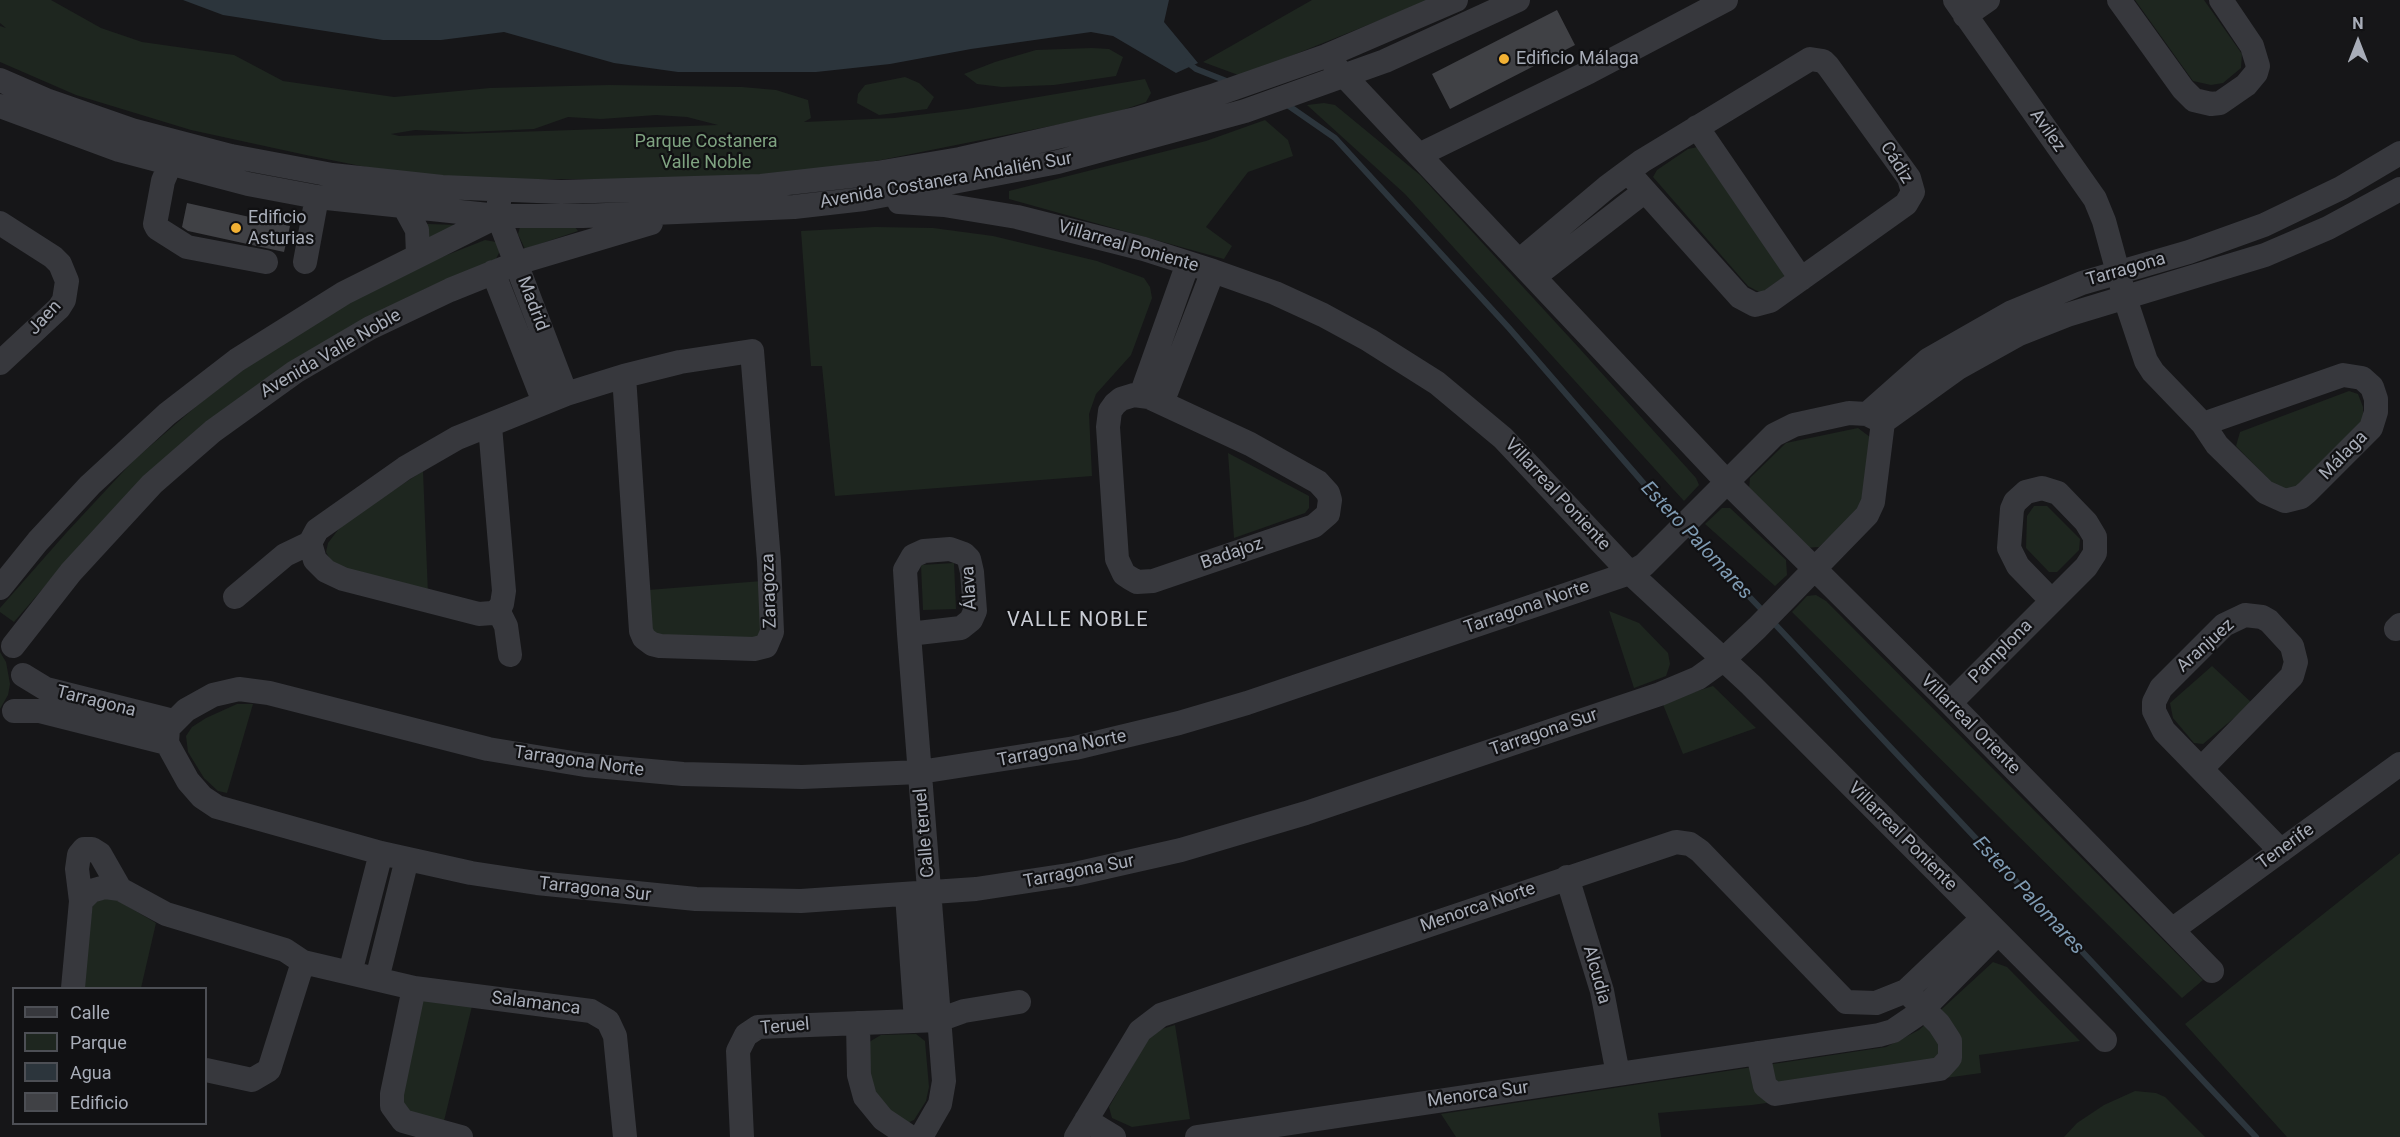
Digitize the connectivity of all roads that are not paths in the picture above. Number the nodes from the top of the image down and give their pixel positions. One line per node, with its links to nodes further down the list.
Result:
1 (1456, 0): 8 (street, Avenida Costanera Andalién Sur)
2 (1518, 0): 9 (street, Avenida Costanera Andalién Sur)
3 (1726, 0): 15 (street)
4 (1988, 0): 7 (street)
5 (2119, 0): 6 (street)
6 (2221, 0)
7 (1960, 8): 34 (street, Avilez)
8 (1326, 56): 9 (street, Villarreal Oriente); 18 (street, Avenida Costanera Andalién Sur)
9 (1345, 77): 15 (street, Villarreal Oriente); 21 (street, Avenida Costanera Andalién Sur)
10 (0, 80): 13 (street, Avenida Costanera Andalién Sur)
11 (0, 106): 13 (street, Avenida Costanera Andalién Sur)
12 (1697, 127): 16 (street, Cádiz); 35 (street); 35 (street, Cádiz)
13 (175, 153): 18 (street, Avenida Costanera Andalién Sur); 20 (street, Avenida Costanera Andalién Sur); 27 (street)
14 (2400, 153): 34 (street, Tarragona)
15 (1419, 155): 31 (street, Villarreal Oriente)
16 (1628, 172): 19 (street, Cádiz); 31 (street, Cádiz)
17 (2400, 189): 36 (street, Tarragona)
18 (499, 190): 24 (street, Madrid)
19 (1645, 191): 31 (street); 35 (street, Cádiz)
20 (317, 197): 22 (street, Avenida Costanera Andalién Sur); 28 (street)
21 (864, 199): 23 (street, Avenida Costanera Andalién Sur); 30 (street, Villarreal Poniente)
22 (405, 207): 24 (street, Avenida Costanera Andalién Sur); 26 (street)
23 (702, 212): 24 (street, Avenida Costanera Andalién Sur); 29 (street, Avenida Valle Noble)
24 (498, 216): 26 (street); 29 (street, Madrid)
25 (0, 223): 37 (street, Jaen)
26 (418, 255): 49 (street)
27 (266, 262)
28 (305, 262)
29 (517, 263): 33 (street, Avenida Valle Noble); 39 (street, Madrid)
30 (1188, 263): 32 (street, Villarreal Poniente); 40 (street)
31 (1526, 269): 45 (street, Villarreal Oriente)
32 (1213, 271): 40 (street); 48 (street, Villarreal Poniente)
33 (493, 272): 41 (street, Madrid); 54 (street, Avenida Valle Noble)
34 (2118, 272): 36 (street, Avilez); 42 (street, Tarragona)
35 (1801, 279)
36 (2125, 298): 42 (street, Tarragona); 43 (street, Avilez)
37 (0, 363)
38 (624, 376): 38 (street, Zaragoza); 39 (street, Zaragoza)
39 (566, 394): 41 (street)
40 (1152, 399): 40 (street, Badajoz)
41 (544, 402): 44 (street)
42 (1875, 418): 45 (street, Tarragona Norte); 47 (street, Tarragona Sur)
43 (2203, 424): 43 (street, Málaga)
44 (490, 426): 46 (street); 52 (street)
45 (1726, 481): 47 (street, Villarreal Oriente); 48 (street, Tarragona Norte)
46 (310, 543): 50 (street); 52 (street)
47 (1814, 571): 56 (street, Tarragona Sur); 58 (street, Villarreal Oriente)
48 (1630, 573): 56 (street, Villarreal Poniente); 63 (street, Tarragona Norte)
49 (0, 588)
50 (235, 597)
51 (2052, 601): 51 (street, Pamplona); 58 (street, Pamplona)
52 (498, 610): 55 (street)
53 (909, 634): 63 (street)
54 (6, 640): 57 (street, Avenida Valle Noble)
55 (510, 655)
56 (1723, 660): 69 (street, Tarragona Sur); 71 (street, Villarreal Poniente)
57 (23, 675): 59 (street); 60 (street, Tarragona)
58 (1950, 703): 72 (street, Villarreal Oriente)
59 (7, 718): 60 (street, Tarragona)
60 (170, 732): 63 (street, Tarragona Norte); 65 (street, Tarragona Sur)
61 (2400, 764): 64 (street, Tenerife)
62 (2201, 769): 62 (street, Aranjuez); 64 (street, Aranjuez)
63 (920, 772): 69 (street, Calle teruel)
64 (2281, 851): 72 (street, Tenerife)
65 (381, 853): 66 (street, Tarragona Sur); 75 (street)
66 (407, 859): 69 (street, Tarragona Sur); 76 (street)
67 (1567, 878): 81 (street, Menorca Norte); 89 (street, Alcudia); 90 (street, Menorca Norte)
68 (120, 889): 70 (street); 70 (street); 73 (street, Salamanca)
69 (919, 894): 83 (street)
70 (81, 901): 77 (street)
71 (1991, 926): 79 (street); 82 (street, Menorca Sur); 85 (street, Villarreal Poniente)
72 (2172, 930): 74 (street, Villarreal Oriente)
73 (303, 962): 75 (street, Salamanca); 88 (street)
74 (2212, 971)
75 (351, 973): 76 (street, Salamanca)
76 (377, 979): 78 (street, Salamanca)
77 (73, 987)
78 (414, 988): 91 (street); 92 (street, Salamanca)
79 (1906, 991): 81 (street); 82 (street)
80 (1019, 1002): 83 (street, Teruel)
81 (1846, 1002): 86 (street)
82 (1924, 1008): 86 (street, Menorca Sur); 87 (street)
83 (927, 1021): 84 (street, Teruel); 95 (street)
84 (858, 1023): 93 (street, Teruel); 94 (street)
85 (2105, 1040)
86 (1838, 1042): 87 (street, Menorca Sur)
87 (1758, 1053): 89 (street, Menorca Sur)
88 (207, 1070)
89 (1618, 1074): 97 (street, Menorca Sur)
90 (1081, 1129): 96 (street)
91 (462, 1137)
92 (625, 1137)
93 (742, 1137)
94 (910, 1137)
95 (921, 1137)
96 (1114, 1137)
97 (1197, 1137)

